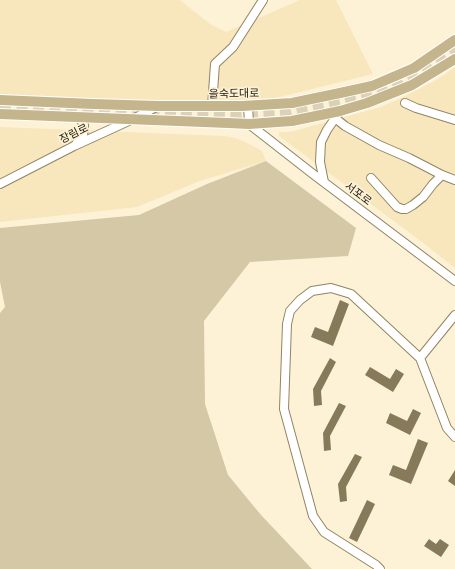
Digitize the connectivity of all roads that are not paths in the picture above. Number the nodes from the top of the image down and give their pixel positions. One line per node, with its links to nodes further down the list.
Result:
1 (263, 0): 7 (street)
2 (455, 40): 8 (main road, 을숙도대로)
3 (455, 59): 10 (main road)
4 (0, 100): 6 (main road, 을숙도대로)
5 (405, 103): 13 (street)
6 (158, 106): 7 (main road, 을숙도대로); 12 (street, 장림로)
7 (212, 106): 8 (main road, 을숙도대로)
8 (248, 106): 14 (street)
9 (0, 114): 11 (main road)
10 (337, 115): 14 (main road); 16 (street); 19 (street)
11 (79, 117): 12 (main road); 15 (street)
12 (133, 119): 14 (main road); 15 (street, 장림로)
13 (455, 120)
14 (249, 124): 19 (street, 서포로)
15 (74, 146): 20 (street, 장림로)
16 (442, 175): 17 (street); 18 (street)
17 (371, 178)
18 (455, 180)
19 (324, 182): 21 (street, 서포로)
20 (0, 184)
21 (455, 281)
22 (455, 315): 23 (street)
23 (420, 358): 24 (street); 25 (street)
24 (455, 437)
25 (380, 569)

